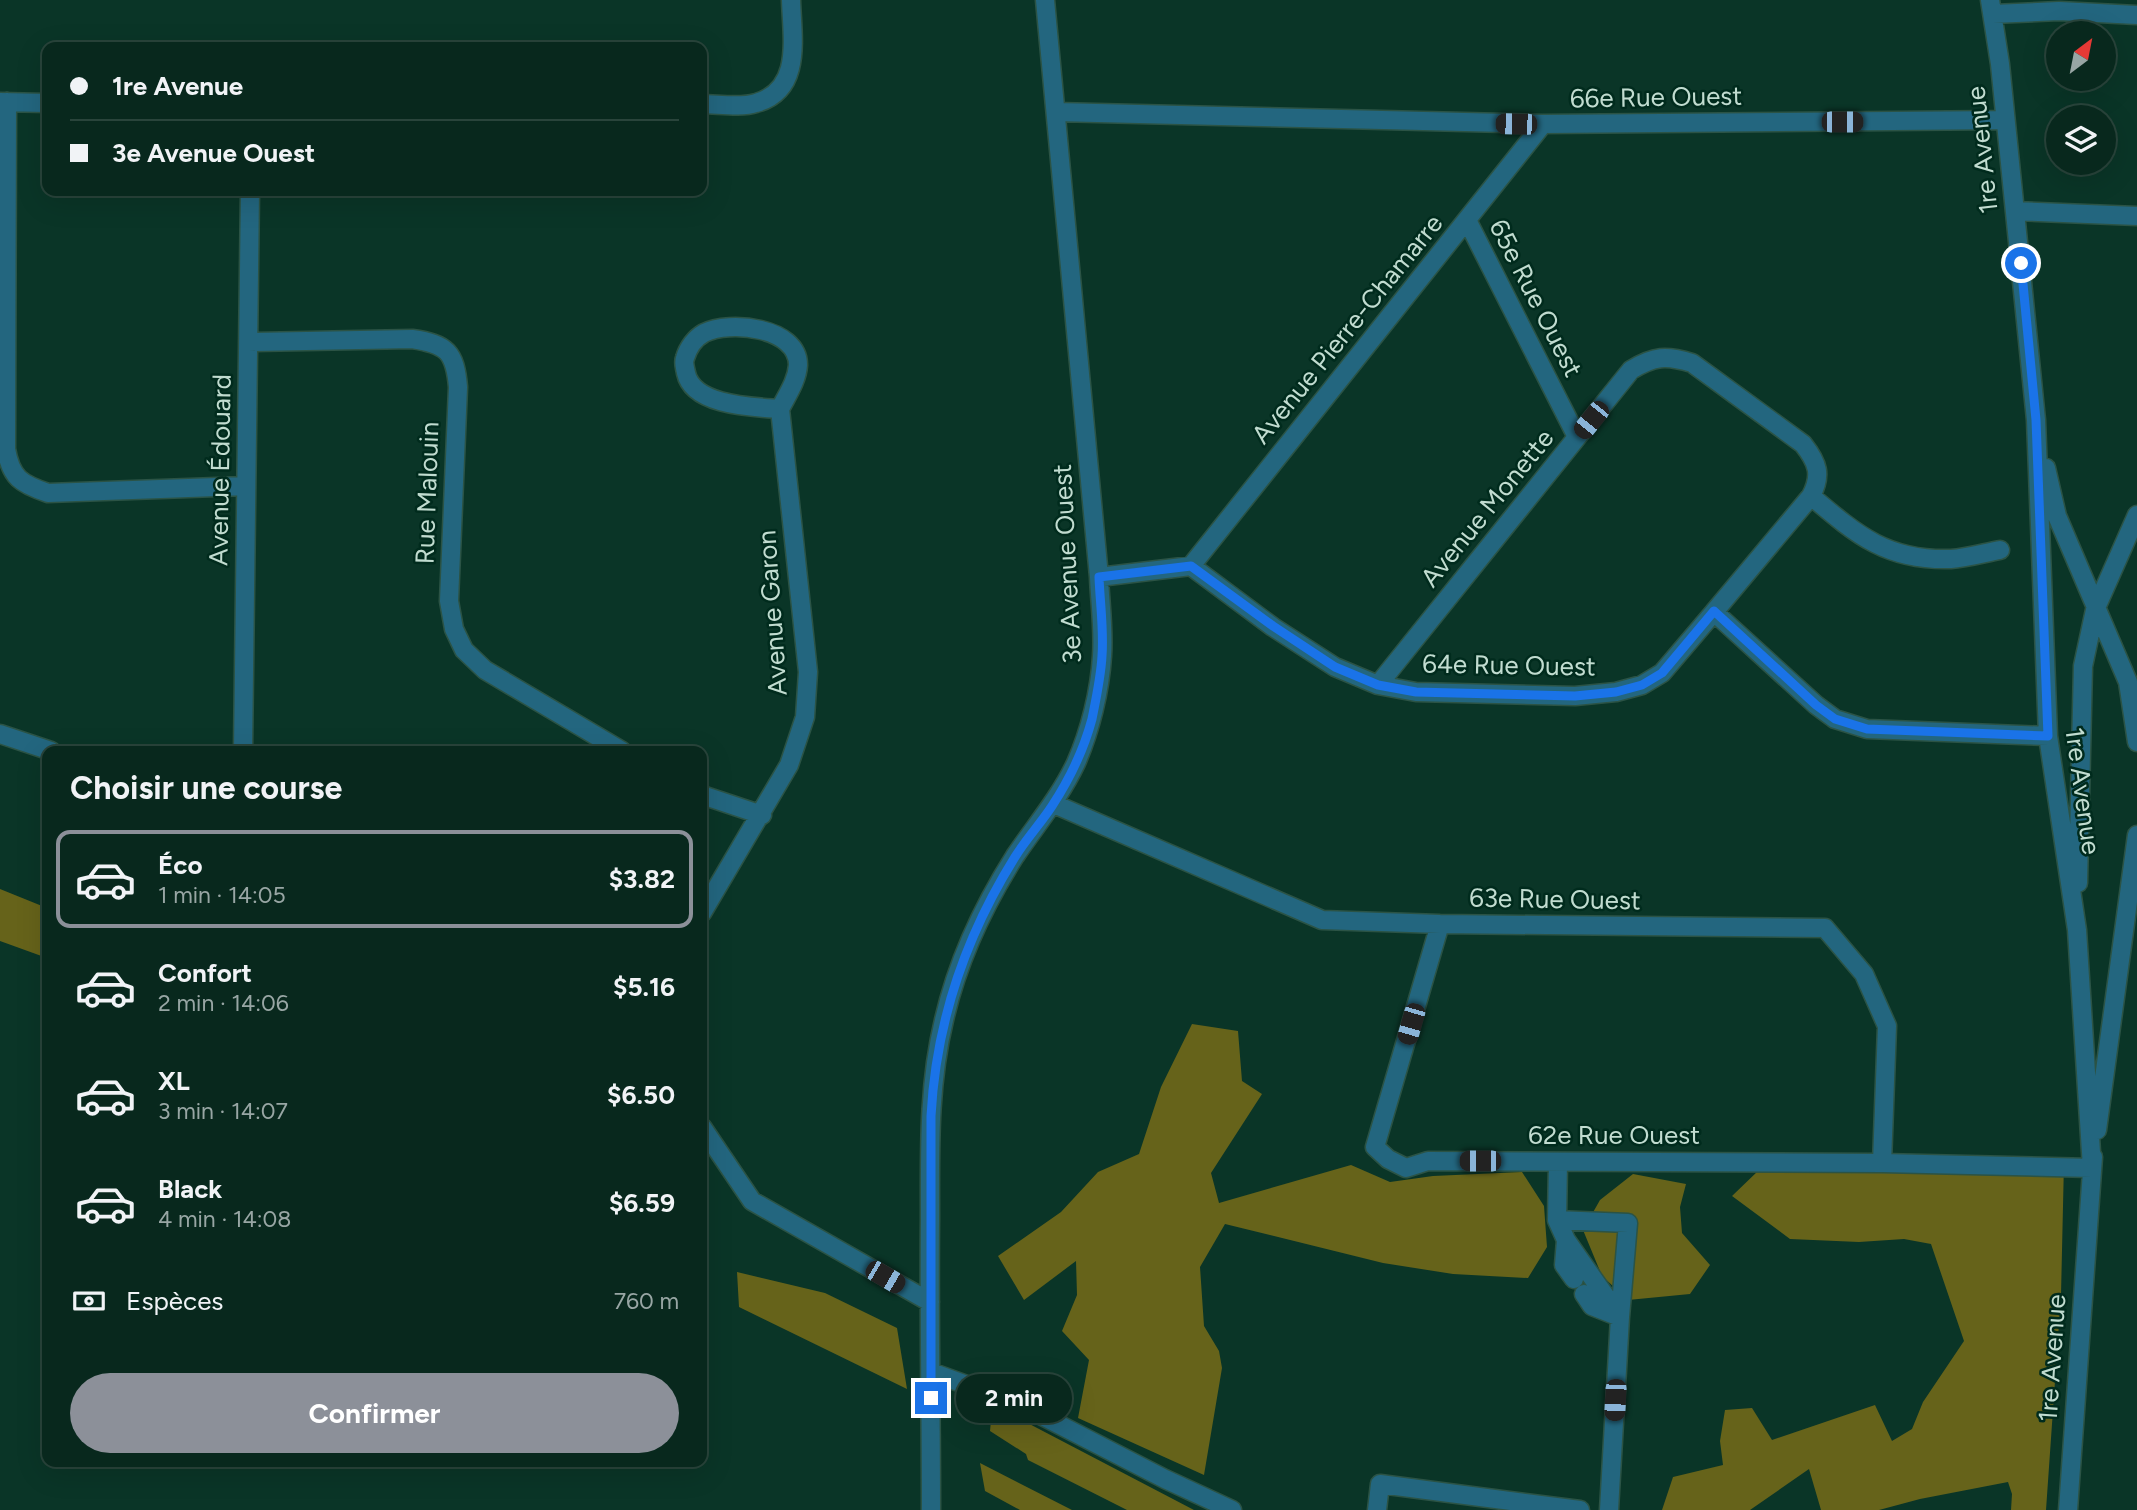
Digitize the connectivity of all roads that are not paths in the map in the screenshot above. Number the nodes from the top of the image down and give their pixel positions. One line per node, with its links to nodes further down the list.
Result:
1 (791, 0): 7 (street)
2 (1045, 0): 8 (street, 3e Avenue Ouest)
3 (1992, 7): 4 (street); 9 (street, 1re Avenue)
4 (2137, 15)
5 (4, 102): 6 (street); 19 (street)
6 (42, 103)
7 (707, 104)
8 (1056, 112): 10 (street, 66e Rue Ouest); 24 (street, 3e Avenue Ouest)
9 (2005, 120): 10 (street, 66e Rue Ouest); 12 (street, 1re Avenue)
10 (1543, 124): 14 (street, Avenue Pierre-Chamarre)
11 (250, 196): 15 (street, Avenue Édouard)
12 (2015, 211): 13 (street); 17 (street, 1re Avenue)
13 (2137, 216)
14 (1467, 220): 18 (street, 65e Rue Ouest); 23 (street, Avenue Pierre-Chamarre)
15 (249, 342): 19 (street, Avenue Édouard); 32 (street, Rue Malouin)
16 (780, 409): 16 (street); 36 (street, Avenue Garon)
17 (2036, 420): 25 (street, 1re Avenue); 29 (street, 1re Avenue)
18 (1577, 437): 20 (street, Avenue Monette); 27 (street, Avenue Monette)
19 (245, 486): 31 (street, Avenue Édouard)
20 (1811, 496): 22 (street); 26 (street)
21 (2137, 515): 25 (street)
22 (2000, 550)
23 (1191, 566): 24 (street); 27 (street, 64e Rue Ouest)
24 (1099, 577): 35 (street, 3e Avenue Ouest)
25 (2095, 610): 30 (street, 1re Avenue); 40 (street)
26 (1714, 611): 27 (street, 64e Rue Ouest); 29 (street)
27 (1378, 685)
28 (0, 734): 33 (street)
29 (2048, 736): 40 (street, 1re Avenue)
30 (2137, 742)
31 (243, 746)
32 (614, 746)
33 (42, 748)
34 (707, 798): 36 (street)
35 (1054, 804): 39 (street, 63e Rue Ouest); 49 (street, 3e Avenue Ouest)
36 (762, 815): 38 (street, Avenue Garon)
37 (2137, 835): 44 (street, 1re Avenue)
38 (707, 905)
39 (1440, 924): 42 (street, 62e Rue Ouest); 43 (street, 63e Rue Ouest)
40 (2077, 930): 44 (street, 1re Avenue)
41 (707, 1134): 49 (street)
42 (1558, 1161): 43 (street, 62e Rue Ouest); 45 (street)
43 (1882, 1163): 44 (street, 62e Rue Ouest)
44 (2092, 1168): 58 (street, 1re Avenue)
45 (1557, 1220): 46 (street); 50 (street)
46 (1566, 1240): 47 (street); 50 (street)
47 (1574, 1279)
48 (1584, 1294): 50 (street)
49 (930, 1302): 51 (street, 3e Avenue Ouest)
50 (1620, 1317): 57 (street)
51 (931, 1372): 53 (street, 3e Avenue Ouest); 54 (street)
52 (1506, 1505): 55 (street); 56 (street)
53 (931, 1510)
54 (1233, 1510)
55 (1377, 1510)
56 (1580, 1510)
57 (1609, 1510)
58 (2068, 1510)

